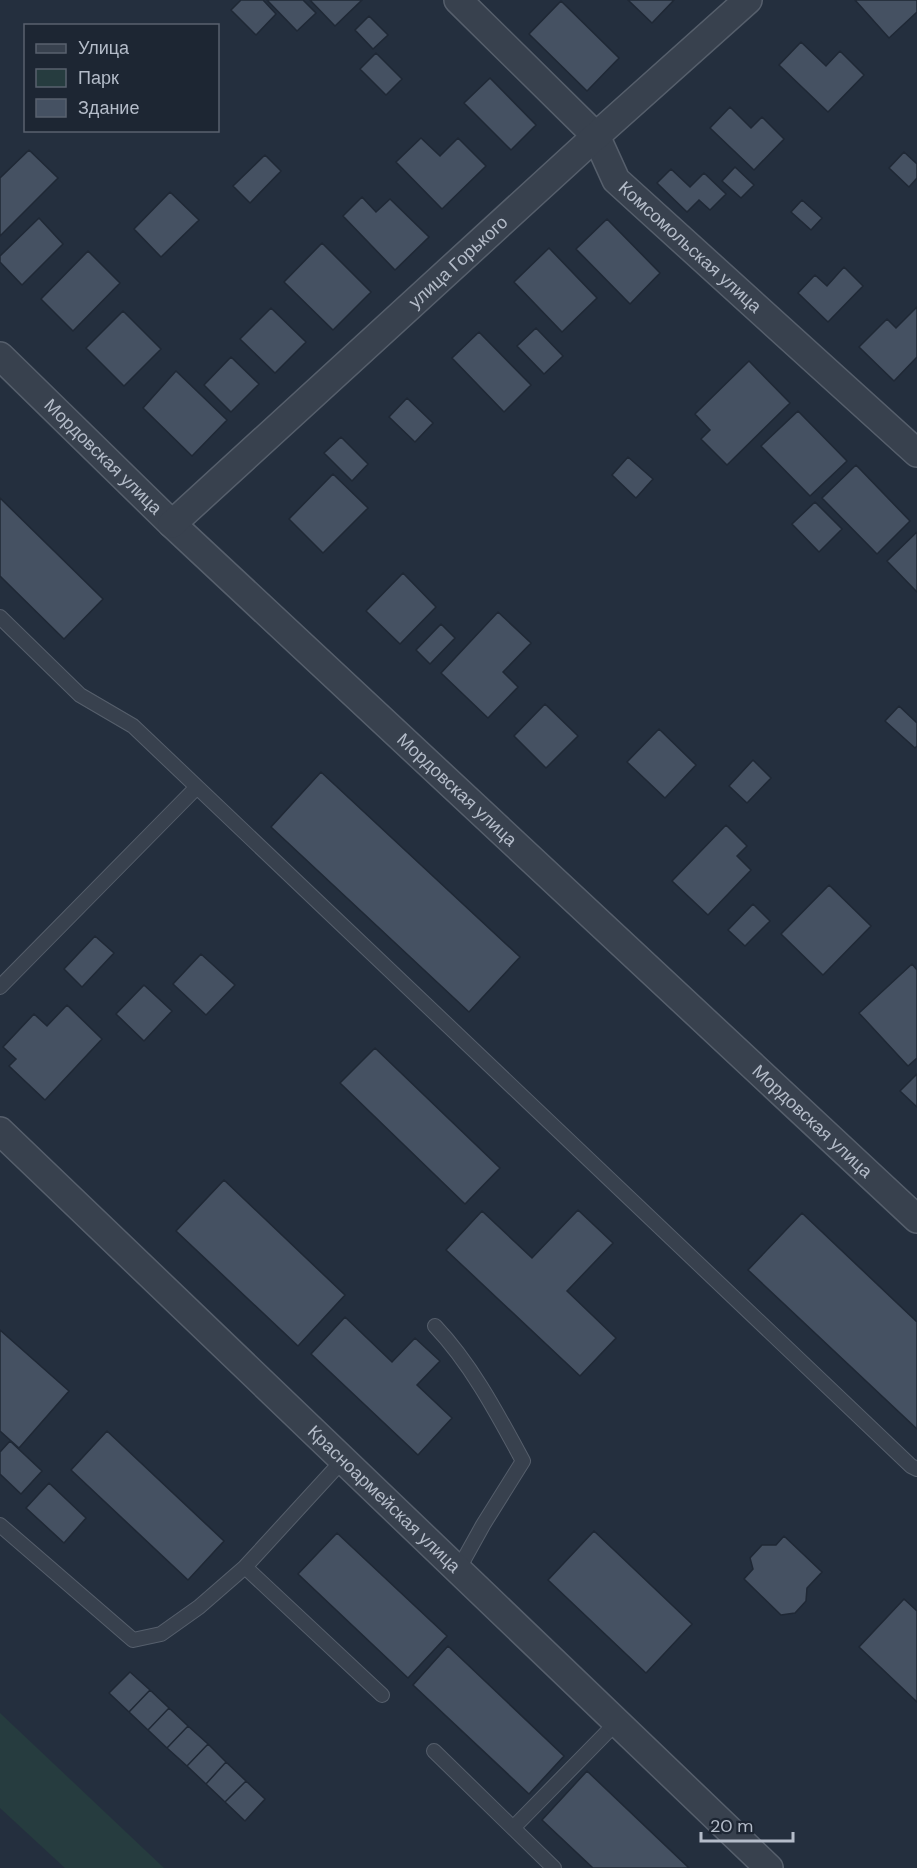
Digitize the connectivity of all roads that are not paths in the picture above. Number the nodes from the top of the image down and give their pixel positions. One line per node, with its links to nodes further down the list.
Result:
1 (458, 0): 3 (street, Комсомольская улица)
2 (748, 0): 3 (street, улица Горького)
3 (596, 136): 5 (street, Комсомольская улица); 6 (street, улица Горького)
4 (0, 356): 6 (street, Мордовская улица)
5 (917, 453)
6 (172, 524): 11 (street, Мордовская улица)
7 (0, 617): 8 (lane)
8 (197, 787): 9 (lane); 14 (lane)
9 (0, 987)
10 (0, 1131): 13 (street, Красноармейская улица)
11 (917, 1220)
12 (435, 1326): 17 (lane)
13 (343, 1460): 16 (lane); 17 (street, Красноармейская улица)
14 (917, 1469)
15 (0, 1525): 16 (lane)
16 (245, 1567): 18 (lane)
17 (458, 1570): 19 (street, Красноармейская улица)
18 (382, 1695)
19 (617, 1722): 21 (lane); 23 (street, Красноармейская улица)
20 (434, 1751): 21 (lane)
21 (513, 1828): 22 (lane)
22 (554, 1868)
23 (769, 1868)

